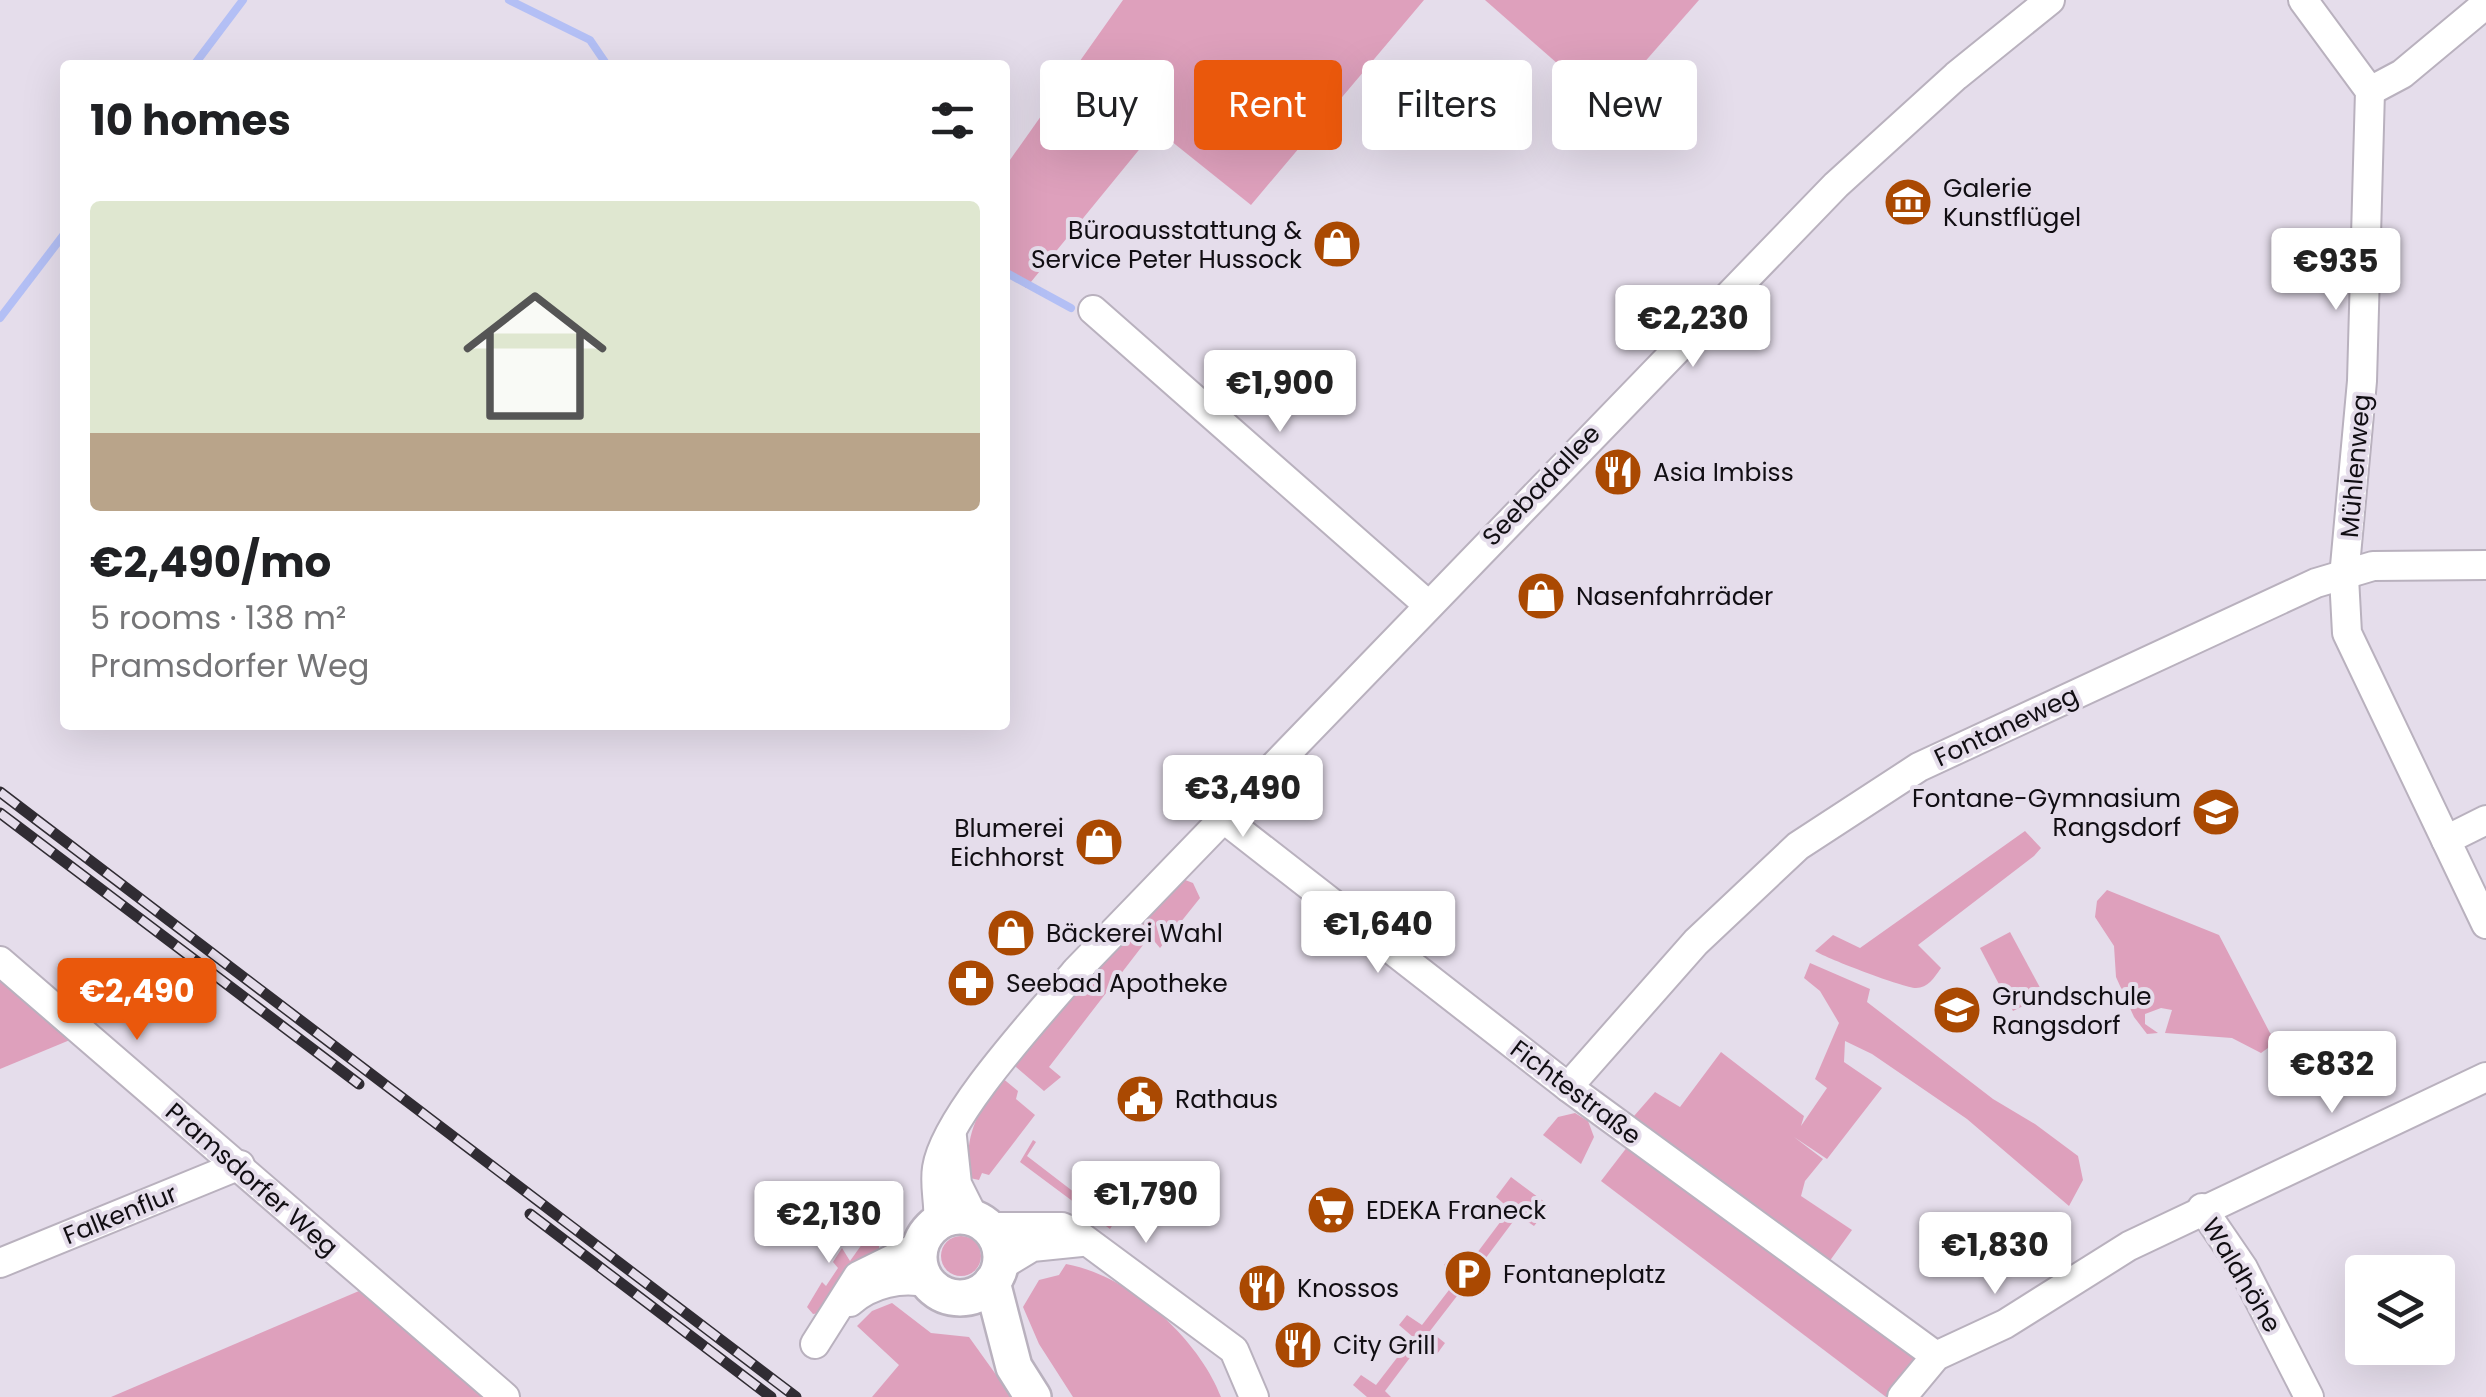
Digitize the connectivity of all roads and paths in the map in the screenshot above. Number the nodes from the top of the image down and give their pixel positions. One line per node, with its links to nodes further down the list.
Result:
1 (2050, 0): 8 (street, Seebadallee)
2 (2303, 0): 4 (street)
3 (2486, 4): 4 (street)
4 (2370, 91): 7 (street, Mühlenweg)
5 (1094, 310): 8 (street)
6 (2486, 565): 7 (street, Fontaneweg)
7 (2344, 577): 11 (street, Mühlenweg); 15 (street, Fontaneweg)
8 (1427, 604): 9 (street, Seebadallee)
9 (1224, 819): 15 (street, Fichtestraße); 16 (street, Seebadallee)
10 (2486, 820): 11 (street)
11 (2446, 840): 12 (street, Mühlenweg)
12 (2486, 924)
13 (0, 961): 17 (street, Pramsdorfer Weg)
14 (2486, 1077): 18 (street)
15 (1568, 1088): 25 (street, Fichtestraße)
16 (952, 1135): 19 (street); 20 (street, Seebadallee)
17 (240, 1165): 22 (street, Falkenflur); 27 (street, Pramsdorfer Weg)
18 (2202, 1208): 25 (street); 30 (street, Waldhöhe)
19 (981, 1224): 20 (street); 21 (street); 23 (street)
20 (929, 1234): 24 (street, Seebadallee); 24 (street)
21 (1092, 1244): 23 (street); 28 (street)
22 (0, 1263)
23 (996, 1274): 24 (street); 26 (street)
24 (942, 1290): 26 (street)
25 (1936, 1356): 29 (street)
26 (1023, 1382)
27 (505, 1397)
28 (1254, 1397)
29 (1902, 1397)
30 (2309, 1397)

